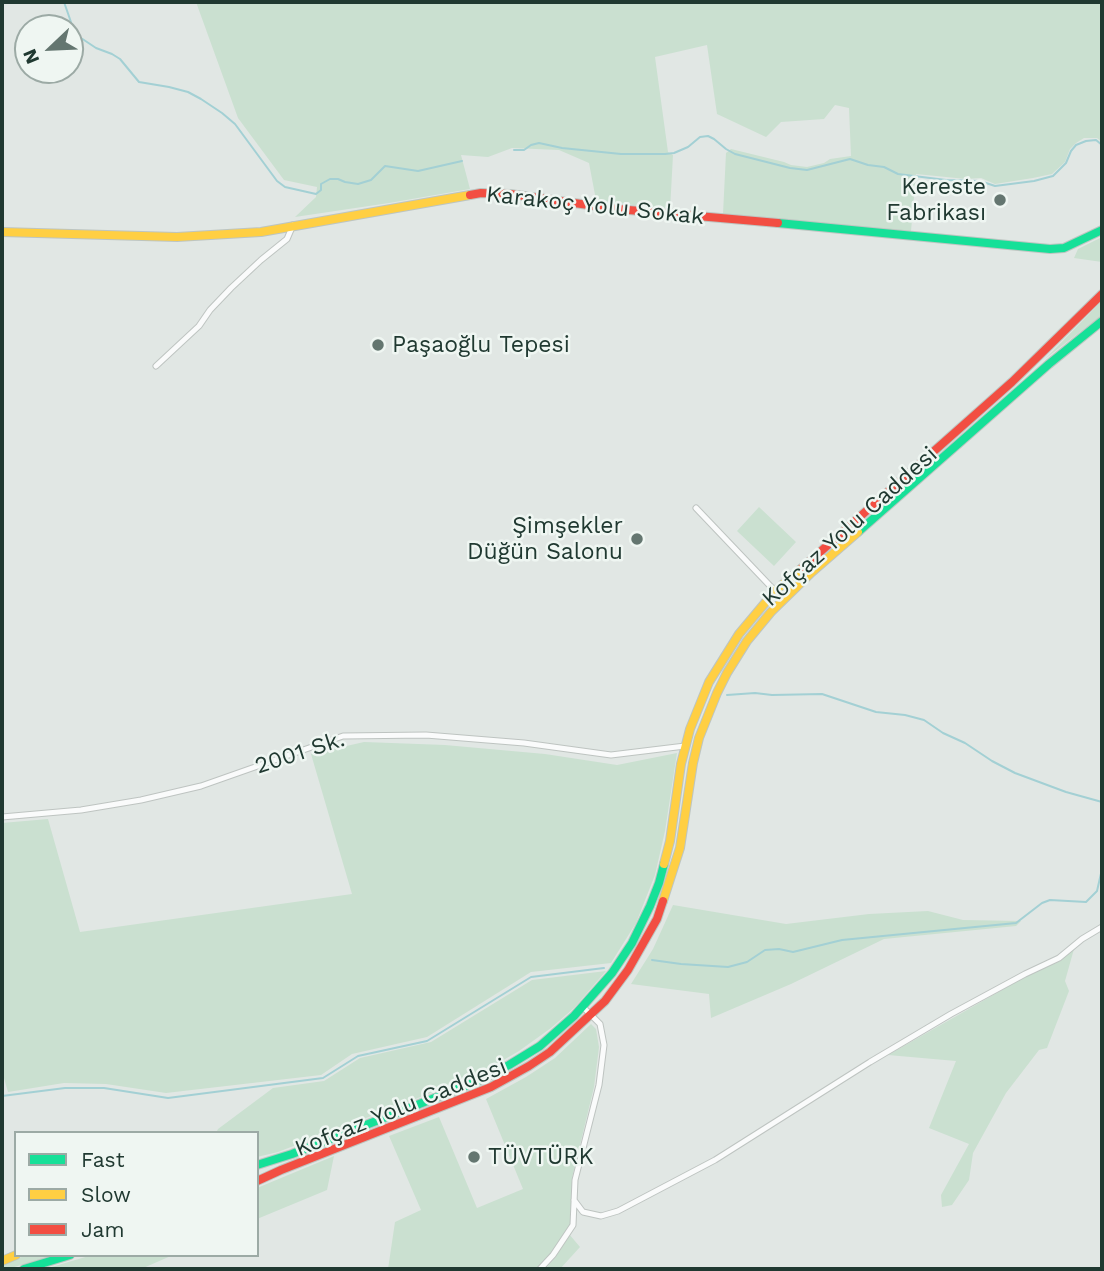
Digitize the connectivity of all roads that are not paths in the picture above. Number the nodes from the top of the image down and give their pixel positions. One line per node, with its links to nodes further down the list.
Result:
1 (293, 225): 2 (main road, Karakoç Yolu Sokak); 3 (main road, Karakoç Yolu Sokak); 6 (street)
2 (1102, 230)
3 (2, 232)
4 (1102, 294): 8 (main road, Kofçaz Yolu Caddesi)
5 (1102, 321): 13 (main road, Kofçaz Yolu Caddesi)
6 (156, 366)
7 (696, 508): 8 (street)
8 (775, 592): 9 (main road, Kofçaz Yolu Caddesi)
9 (685, 746): 10 (street, 2001 Sk.); 12 (main road, Kofçaz Yolu Caddesi)
10 (2, 817)
11 (1102, 927): 16 (street)
12 (583, 1007): 13 (street); 14 (main road, Kofçaz Yolu Caddesi)
13 (592, 1015): 15 (main road, Kofçaz Yolu Caddesi); 16 (street)
14 (259, 1164)
15 (259, 1180)
16 (574, 1200): 19 (street)
17 (64, 1257): 18 (main road)
18 (24, 1269)
19 (540, 1269)

